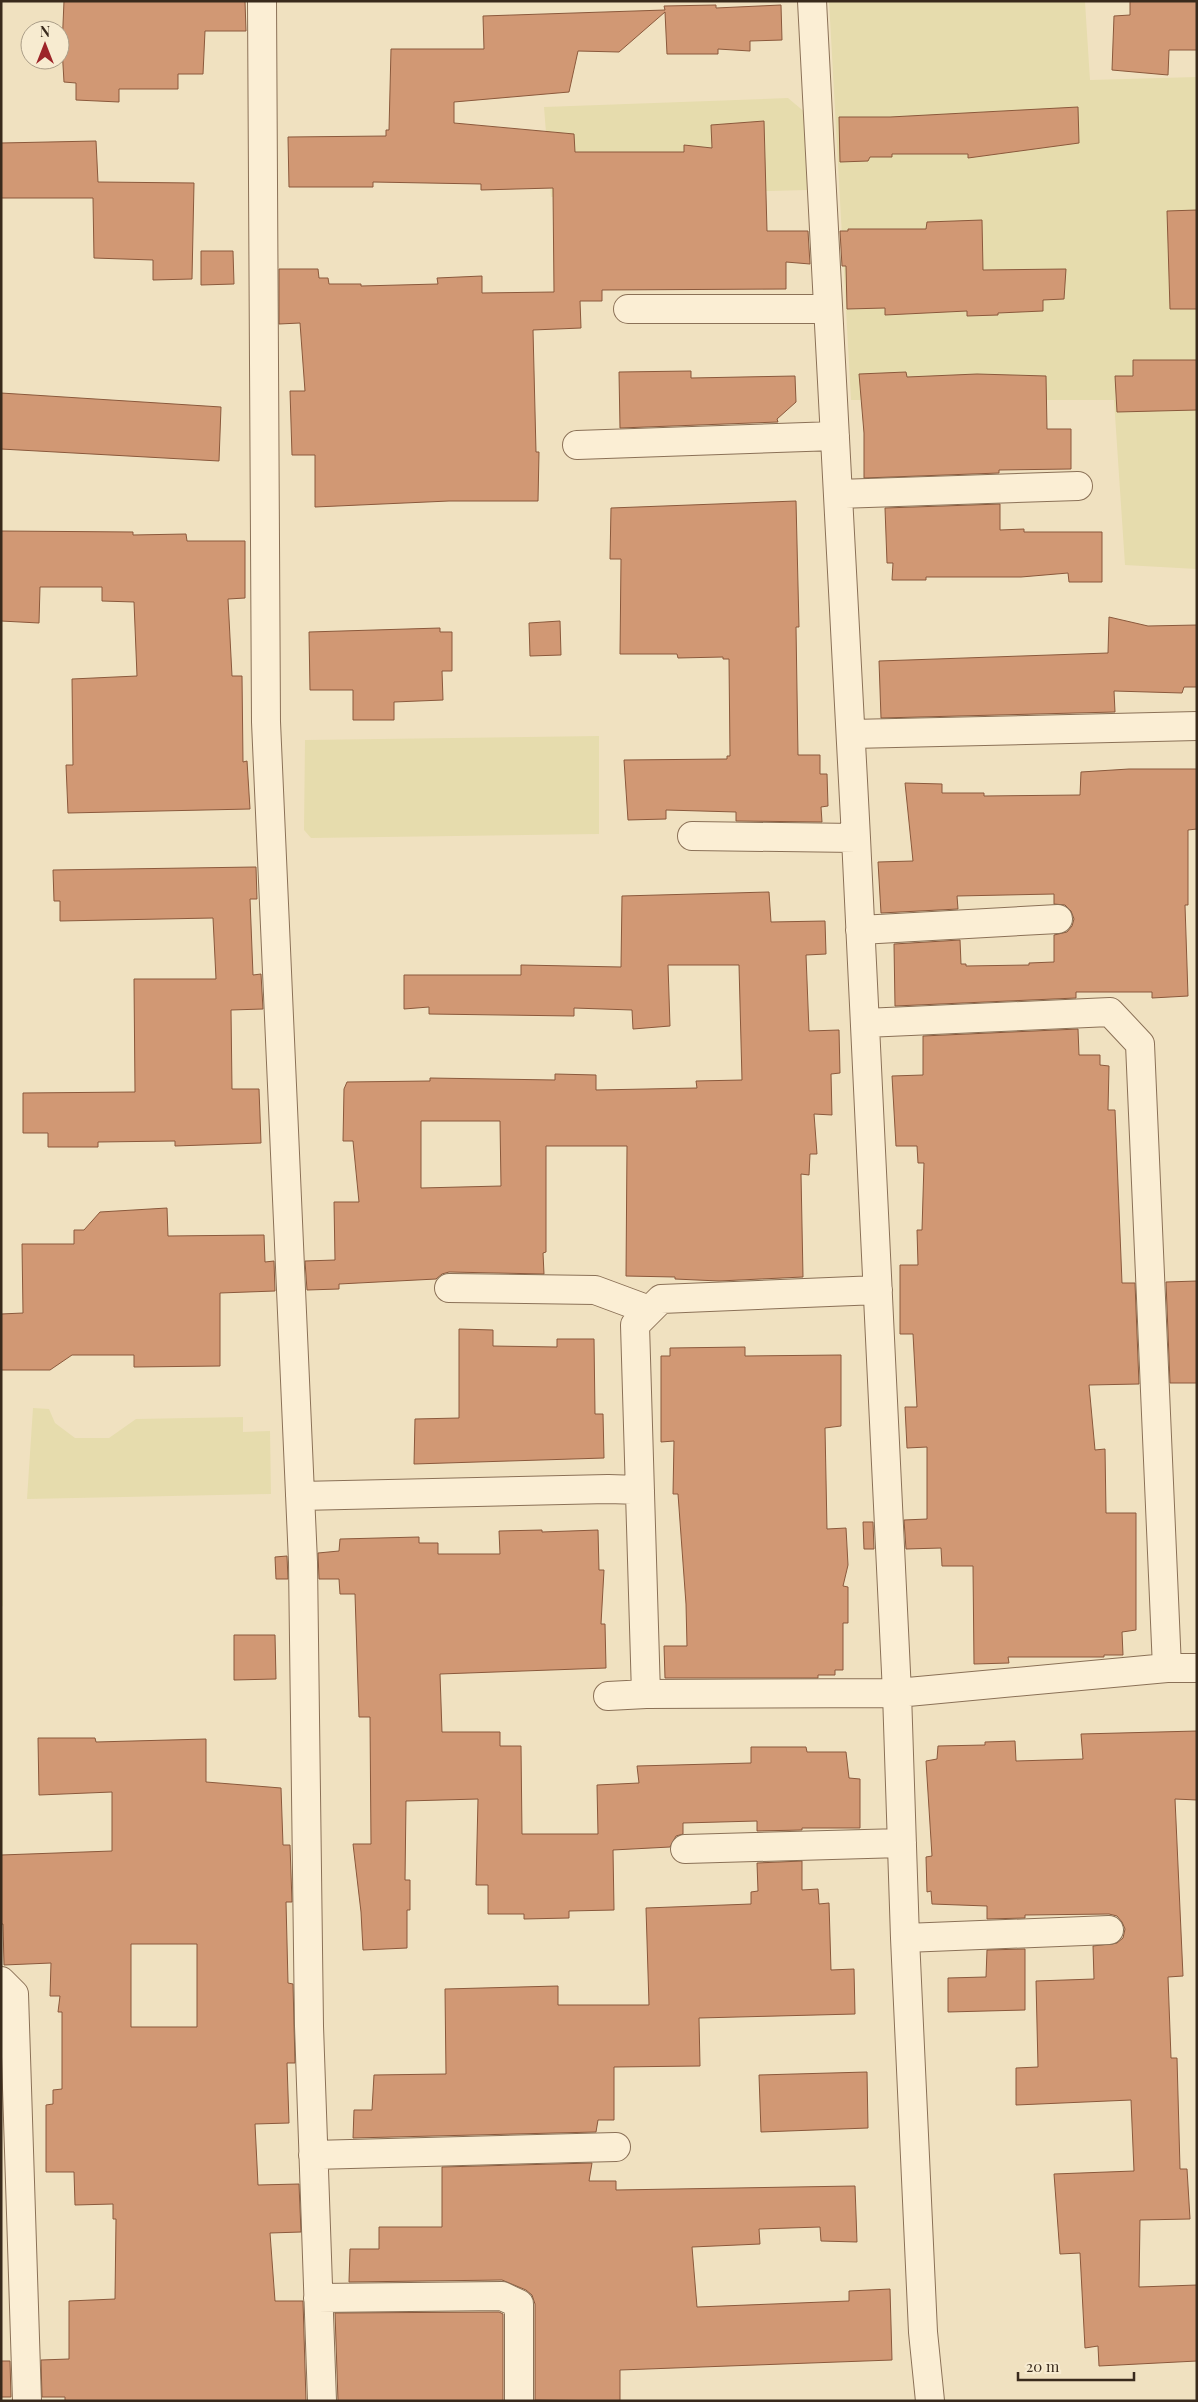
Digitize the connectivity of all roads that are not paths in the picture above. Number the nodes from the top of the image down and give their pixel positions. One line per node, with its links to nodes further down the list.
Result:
1 (262, 1): 20 (street)
2 (812, 1): 4 (street)
3 (628, 309): 4 (street)
4 (828, 309): 5 (street)
5 (835, 436): 6 (street); 8 (street)
6 (576, 445)
7 (1078, 486): 8 (street)
8 (838, 494): 10 (street)
9 (1197, 726): 10 (street)
10 (851, 734): 12 (street)
11 (692, 836): 12 (street)
12 (856, 838): 14 (street)
13 (1058, 919): 14 (street)
14 (860, 930): 15 (street)
15 (865, 1023): 17 (street); 21 (street)
16 (449, 1288): 18 (street)
17 (878, 1290): 18 (street); 23 (street)
18 (649, 1310): 19 (street)
19 (640, 1490): 20 (street); 24 (street)
20 (300, 1496): 33 (street)
21 (1167, 1668): 22 (street); 23 (street)
22 (1197, 1668)
23 (897, 1693): 24 (street); 26 (street)
24 (646, 1694): 25 (street)
25 (608, 1696)
26 (902, 1842): 27 (street); 29 (street)
27 (685, 1849)
28 (1109, 1930): 29 (street)
29 (905, 1938): 39 (street)
30 (1, 1981): 31 (street)
31 (10, 2137): 34 (street)
32 (616, 2147): 33 (street)
33 (313, 2155): 35 (street)
34 (12, 2290): 36 (street)
35 (318, 2298): 37 (street); 38 (street)
36 (27, 2401)
37 (322, 2401)
38 (519, 2401)
39 (930, 2401)

